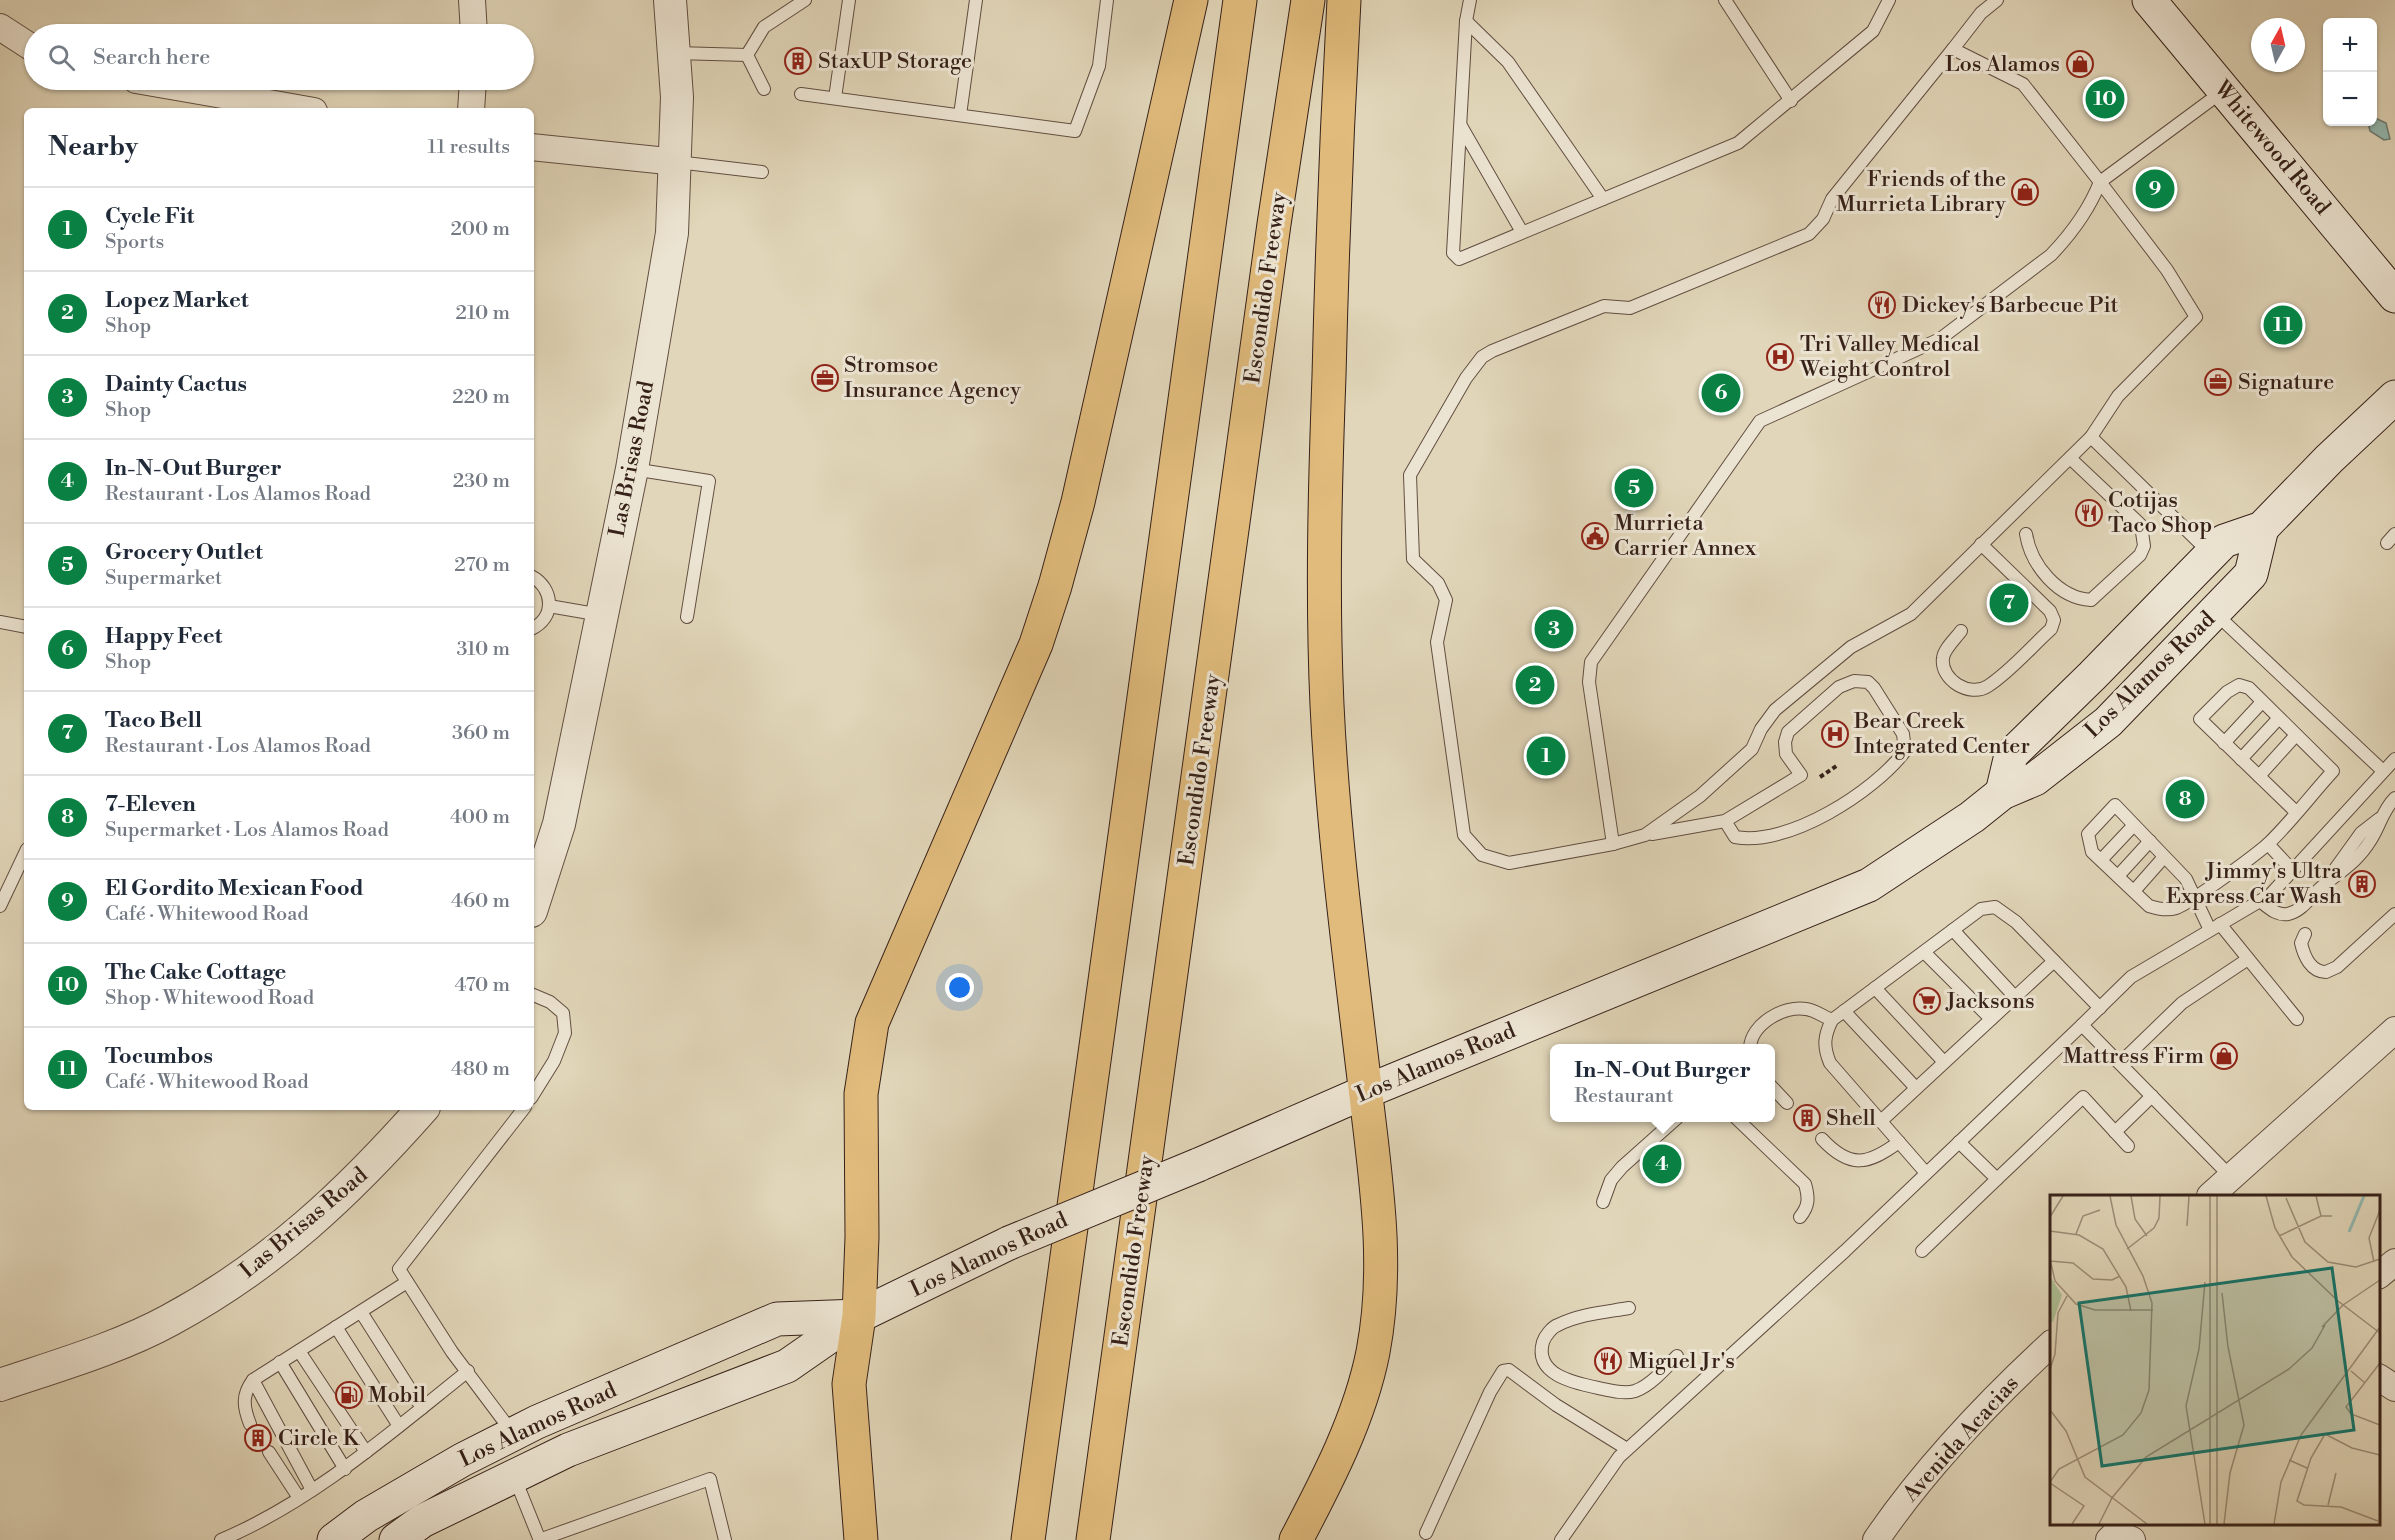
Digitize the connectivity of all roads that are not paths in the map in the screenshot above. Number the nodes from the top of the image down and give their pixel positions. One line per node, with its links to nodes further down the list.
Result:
1 (472, 0): 17 (street)
2 (670, 0): 21 (street, Las Brisas Road)
3 (805, 0): 22 (lane)
4 (849, 0): 28 (lane)
5 (976, 0): 32 (lane)
6 (1107, 0): 32 (lane)
7 (1191, 0): 133 (highway)
8 (1240, 0): 165 (highway)
9 (1308, 0): 166 (highway, Escondido Freeway)
10 (1344, 0): 107 (highway)
11 (1470, 0): 16 (lane)
12 (1725, 0): 29 (lane)
13 (1889, 0): 29 (lane)
14 (1997, 0): 20 (lane)
15 (2149, 0): 26 (main road, Whitewood Road)
16 (1466, 21): 33 (lane); 38 (lane)
17 (473, 24)
18 (0, 27): 19 (street)
19 (24, 43)
20 (1953, 49): 37 (lane); 73 (lane)
21 (675, 53): 22 (lane); 35 (street, Las Brisas Road)
22 (747, 55): 23 (lane)
23 (764, 89)
24 (193, 90): 30 (street)
25 (472, 90): 31 (street)
26 (2223, 90): 37 (lane); 40 (main road, Whitewood Road)
27 (801, 93): 28 (lane)
28 (835, 98): 32 (lane)
29 (1791, 101): 38 (lane)
30 (297, 108)
31 (471, 108)
32 (960, 116)
33 (1460, 125): 39 (lane); 39 (lane)
34 (534, 147): 35 (street)
35 (677, 162): 36 (lane); 44 (street, Las Brisas Road)
36 (762, 172)
37 (2100, 182): 42 (lane); 73 (lane)
38 (1603, 199): 39 (lane)
39 (1522, 232)
40 (2395, 296)
41 (2395, 397): 45 (main road, Los Alamos Road)
42 (2091, 437): 43 (lane); 48 (lane)
43 (2070, 458): 46 (lane); 47 (lane)
44 (632, 469): 52 (street, Las Brisas Road); 53 (lane)
45 (2262, 528): 48 (main road, Los Alamos Road); 51 (main road, Los Alamos Road)
46 (2026, 534)
47 (1981, 544): 57 (lane); 71 (lane)
48 (2211, 555): 66 (main road, Los Alamos Road)
49 (534, 579): 50 (lane)
50 (549, 606): 52 (lane); 56 (lane)
51 (2214, 613): 64 (lane); 66 (main road, Los Alamos Road)
52 (602, 615): 83 (street, Las Brisas Road)
53 (687, 617)
54 (0, 622): 55 (lane)
55 (24, 626)
56 (534, 627)
57 (1961, 631)
58 (2262, 702): 59 (lane); 61 (lane); 61 (lane)
59 (2279, 718): 60 (lane); 62 (lane)
60 (2296, 735): 65 (lane); 68 (lane)
61 (2224, 743): 62 (lane)
62 (2241, 759): 65 (lane)
63 (2395, 759): 64 (lane)
64 (2383, 771): 78 (lane)
65 (2259, 776): 68 (lane)
66 (2002, 792): 107 (main road, Los Alamos Road)
67 (2395, 798): 82 (lane)
68 (2296, 812): 74 (lane)
69 (1725, 821): 69 (lane); 71 (lane)
70 (2134, 825): 72 (lane); 77 (lane); 77 (lane)
71 (1645, 835): 73 (lane)
72 (2150, 841): 76 (lane); 79 (lane)
73 (1613, 844)
74 (2268, 844): 78 (lane); 81 (lane)
75 (24, 855): 84 (lane)
76 (2164, 857): 80 (lane); 81 (lane)
77 (2101, 860): 79 (lane)
78 (2293, 871): 82 (lane)
79 (2118, 876): 80 (lane)
80 (2134, 891): 81 (lane)
81 (2193, 898): 86 (lane)
82 (2260, 901): 86 (lane)
83 (534, 902)
84 (0, 906)
85 (2395, 914): 88 (lane)
86 (2215, 927): 90 (lane); 95 (lane)
87 (1953, 930): 89 (lane); 91 (lane); 94 (lane)
88 (2305, 934)
89 (1924, 952): 92 (lane); 97 (lane)
90 (2248, 959): 98 (lane); 104 (lane)
91 (2054, 961): 94 (lane); 95 (lane)
92 (1875, 988): 96 (lane); 103 (lane)
93 (534, 995): 108 (lane)
94 (2015, 997): 97 (lane)
95 (2100, 1008): 100 (lane)
96 (1844, 1011): 99 (lane); 105 (lane)
97 (1991, 1019): 103 (lane)
98 (2297, 1019)
99 (1832, 1020): 102 (lane); 113 (lane)
100 (2082, 1025): 104 (lane); 119 (lane)
101 (2395, 1030): 122 (street)
102 (1751, 1044)
103 (1944, 1062): 105 (lane)
104 (2120, 1063): 109 (lane)
105 (1916, 1089): 113 (lane)
106 (1775, 1090): 110 (lane)
107 (1365, 1092): 133 (main road, Los Alamos Road, bridge); 167 (highway)
108 (534, 1093)
109 (2152, 1096): 116 (lane); 122 (lane)
110 (1787, 1103)
111 (421, 1110): 142 (street, Las Brisas Road)
112 (523, 1110): 130 (lane)
113 (1881, 1121): 118 (lane)
114 (1673, 1122): 125 (lane)
115 (1740, 1122): 126 (lane)
116 (2115, 1132): 120 (lane); 123 (lane)
117 (1822, 1140): 118 (lane)
118 (1899, 1142): 121 (lane)
119 (1959, 1142): 121 (lane); 123 (lane)
120 (2128, 1146)
121 (1926, 1173): 148 (lane)
122 (2231, 1177): 124 (street)
123 (1997, 1179): 127 (lane)
124 (2212, 1195)
125 (1603, 1202)
126 (1800, 1217)
127 (1922, 1251)
128 (2395, 1262): 129 (street)
129 (2380, 1275)
130 (407, 1282): 132 (lane); 139 (lane)
131 (1629, 1308): 137 (lane)
132 (361, 1312): 134 (lane); 144 (lane)
133 (859, 1316): 147 (main road, Los Alamos Road); 152 (main road, Los Alamos Road); 164 (highway)
134 (336, 1327): 136 (lane); 146 (lane)
135 (2050, 1345): 170 (street, Avenida Acacias)
136 (299, 1350): 138 (lane); 150 (lane)
137 (1677, 1356)
138 (280, 1362): 141 (lane); 151 (lane)
139 (468, 1371): 144 (lane); 147 (lane)
140 (2380, 1378): 143 (street)
141 (254, 1380): 145 (lane); 153 (lane)
142 (0, 1385)
143 (2395, 1388)
144 (422, 1408): 146 (lane)
145 (250, 1424)
146 (399, 1426): 150 (lane)
147 (513, 1435): 155 (main road, Los Alamos Road); 156 (main road)
148 (1627, 1449): 157 (lane); 169 (lane)
149 (269, 1452): 154 (lane)
150 (366, 1452): 151 (lane)
151 (345, 1469): 153 (lane)
152 (514, 1475): 156 (main road, Los Alamos Road); 158 (lane)
153 (312, 1490): 154 (lane)
154 (299, 1498): 159 (lane)
155 (389, 1502): 160 (main road, Los Alamos Road); 161 (main road)
156 (422, 1521): 162 (main road, Los Alamos Road)
157 (1424, 1537): 168 (lane)
158 (539, 1539): 163 (lane)
159 (221, 1540)
160 (334, 1540)
161 (364, 1540)
162 (396, 1540)
163 (725, 1540)
164 (861, 1540)
165 (1028, 1540)
166 (1093, 1540)
167 (1296, 1540)
168 (1437, 1540)
169 (1561, 1540)
170 (1876, 1540)
171 (2109, 1540): 172 (street)
172 (2132, 1540)

